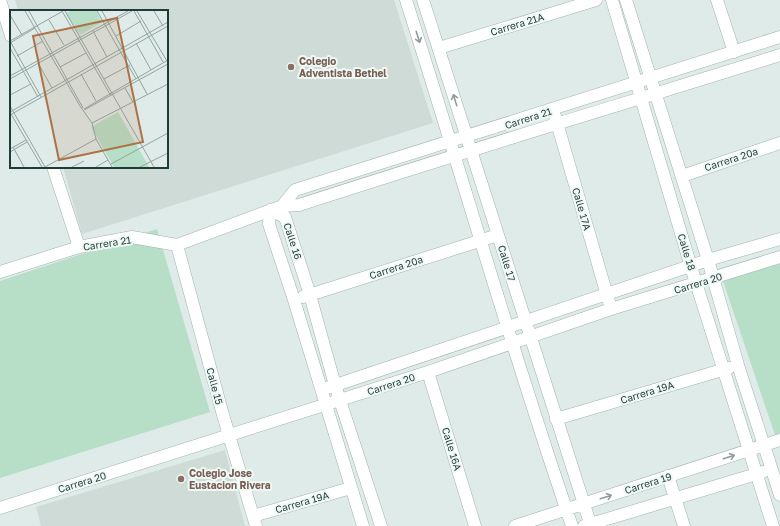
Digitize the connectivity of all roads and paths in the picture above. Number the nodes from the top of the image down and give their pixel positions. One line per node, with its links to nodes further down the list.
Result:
1 (0, 0): 8 (street)
2 (406, 0): 22 (street, Calle 17, one-way to 22)
3 (423, 0): 12 (street, Calle 17)
4 (596, 0): 12 (street, Carrera 21A)
5 (612, 0): 16 (street, Calle 18)
6 (626, 0): 15 (street, Calle 18)
7 (717, 0): 13 (street)
8 (10, 33)
9 (10, 36): 11 (street)
10 (780, 37): 13 (street, Carrera 21)
11 (0, 39)
12 (439, 48): 21 (street, Calle 17, one-way to 12)
13 (734, 52): 15 (street, Carrera 21)
14 (780, 55): 17 (street, Carrera 21)
15 (649, 79): 16 (street, Carrera 21); 17 (street, Calle 18)
16 (636, 84): 18 (street, Calle 18); 19 (street, Carrera 21)
17 (655, 94): 18 (street, Carrera 21); 27 (street, Calle 18)
18 (640, 99): 20 (street, Carrera 21); 36 (street, Calle 18)
19 (553, 110): 20 (street, Calle 17A); 21 (street, Carrera 21)
20 (558, 124): 24 (street, Carrera 21); 40 (street, Calle 17A)
21 (466, 137): 22 (street, Carrera 21); 24 (street, Calle 17)
22 (451, 142): 25 (street, Calle 17); 28 (street, Carrera 21)
23 (780, 143): 27 (street, Carrera 20a)
24 (471, 149): 25 (street, Carrera 21); 29 (street, Calle 17)
25 (455, 155): 28 (street, Carrera 21); 31 (street, Calle 17)
26 (53, 168): 33 (street)
27 (682, 176): 35 (street, Calle 18)
28 (276, 208): 32 (street, Carrera 21); 41 (street, Calle 16); 42 (street, Calle 16)
29 (498, 235): 31 (street, Carrera 20a); 44 (street, Calle 17)
30 (780, 239): 35 (street, Carrera 20)
31 (480, 240): 41 (street, Carrera 20a); 45 (street, Calle 17)
32 (177, 245): 33 (street, Carrera 21); 56 (street, Calle 15)
33 (79, 247): 37 (street, Carrera 21)
34 (780, 257): 38 (street, Carrera 20)
35 (708, 260): 36 (street, Carrera 20); 38 (street, Calle 18)
36 (691, 267): 39 (street, Calle 18); 40 (street, Carrera 20)
37 (0, 272)
38 (713, 278): 39 (street, Carrera 20); 48 (street, Calle 18)
39 (697, 284): 43 (street, Carrera 20); 49 (street, Calle 18)
40 (607, 294): 43 (street, Calle 17A); 44 (street, Carrera 20)
41 (310, 295): 42 (street, Carrera 20a); 51 (street, Calle 16)
42 (294, 300): 52 (street, Calle 16)
43 (611, 309): 46 (street, Carrera 20)
44 (524, 321): 45 (street, Carrera 20); 46 (street, Calle 17)
45 (506, 327): 47 (street, Calle 17); 51 (street, Carrera 20)
46 (529, 338): 47 (street, Carrera 20); 55 (street, Calle 17)
47 (512, 344): 50 (street, Carrera 20); 68 (street, Calle 17)
48 (738, 365): 49 (street, Carrera 19A); 58 (street, Calle 18)
49 (723, 370): 55 (street, Carrera 19A); 59 (street, Calle 18)
50 (428, 372): 53 (street, Carrera 20); 73 (street, Calle 16A)
51 (335, 385): 52 (street, Carrera 20); 53 (street, Calle 16)
52 (321, 390): 54 (street, Calle 16)
53 (341, 400): 54 (street, Carrera 20); 72 (street, Calle 16)
54 (325, 405): 56 (street, Carrera 20); 63 (street, Calle 16)
55 (556, 419): 66 (street, Calle 17)
56 (229, 436): 67 (street, Carrera 20); 69 (street, Calle 15)
57 (780, 440): 58 (street, Carrera 19)
58 (764, 446): 59 (street, Carrera 19); 60 (street, Calle 18)
59 (748, 451): 61 (street, Calle 18); 62 (street, Carrera 19, one-way to 59)
60 (776, 467): 61 (street); 64 (street, Calle 18)
61 (756, 474): 65 (street); 77 (street, Calle 18)
62 (668, 476): 65 (street); 66 (street, Carrera 19, one-way to 62)
63 (351, 488): 69 (street, Carrera 19A); 71 (street, Calle 16)
64 (780, 495)
65 (675, 498): 70 (street); 76 (street)
66 (583, 504): 68 (street, Carrera 19); 70 (street, Calle 17)
67 (0, 508)
68 (567, 509): 74 (street, Carrera 19); 75 (street, Calle 17)
69 (255, 521)
70 (588, 525)
71 (363, 526)
72 (381, 526)
73 (475, 526)
74 (515, 526)
75 (572, 526)
76 (684, 526)
77 (773, 526)

